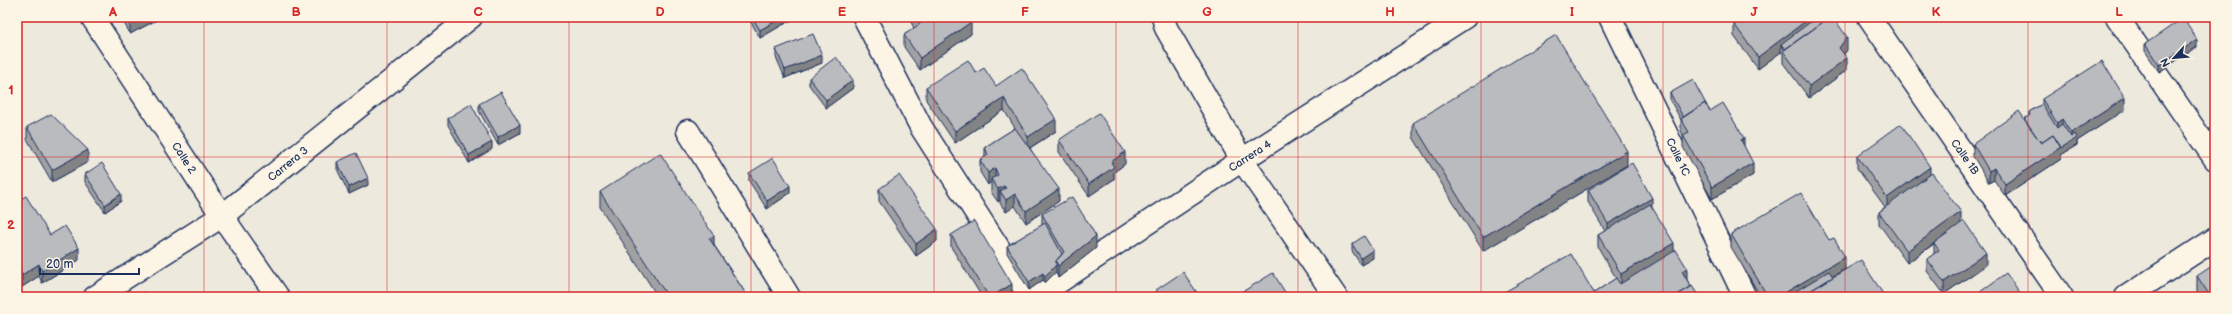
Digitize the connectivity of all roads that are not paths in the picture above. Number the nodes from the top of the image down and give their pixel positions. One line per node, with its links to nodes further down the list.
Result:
1 (92, 17): 12 (street, Calle 2)
2 (471, 17): 12 (street, Carrera 3)
3 (864, 17): 17 (street)
4 (1163, 17): 11 (street)
5 (1465, 17): 11 (street, Carrera 4)
6 (1610, 17): 20 (street, Calle 1C)
7 (1869, 17): 21 (street, Calle 1B)
8 (2117, 17): 10 (street)
9 (688, 131): 16 (street)
10 (2215, 159)
11 (1242, 160): 18 (street, Carrera 4); 19 (street)
12 (222, 216): 14 (street, Carrera 3); 15 (street, Calle 2)
13 (2215, 239): 22 (street)
14 (95, 297)
15 (278, 297)
16 (789, 297)
17 (1030, 297)
18 (1036, 297)
19 (1336, 297)
20 (1745, 297)
21 (2062, 297)
22 (2126, 297)

